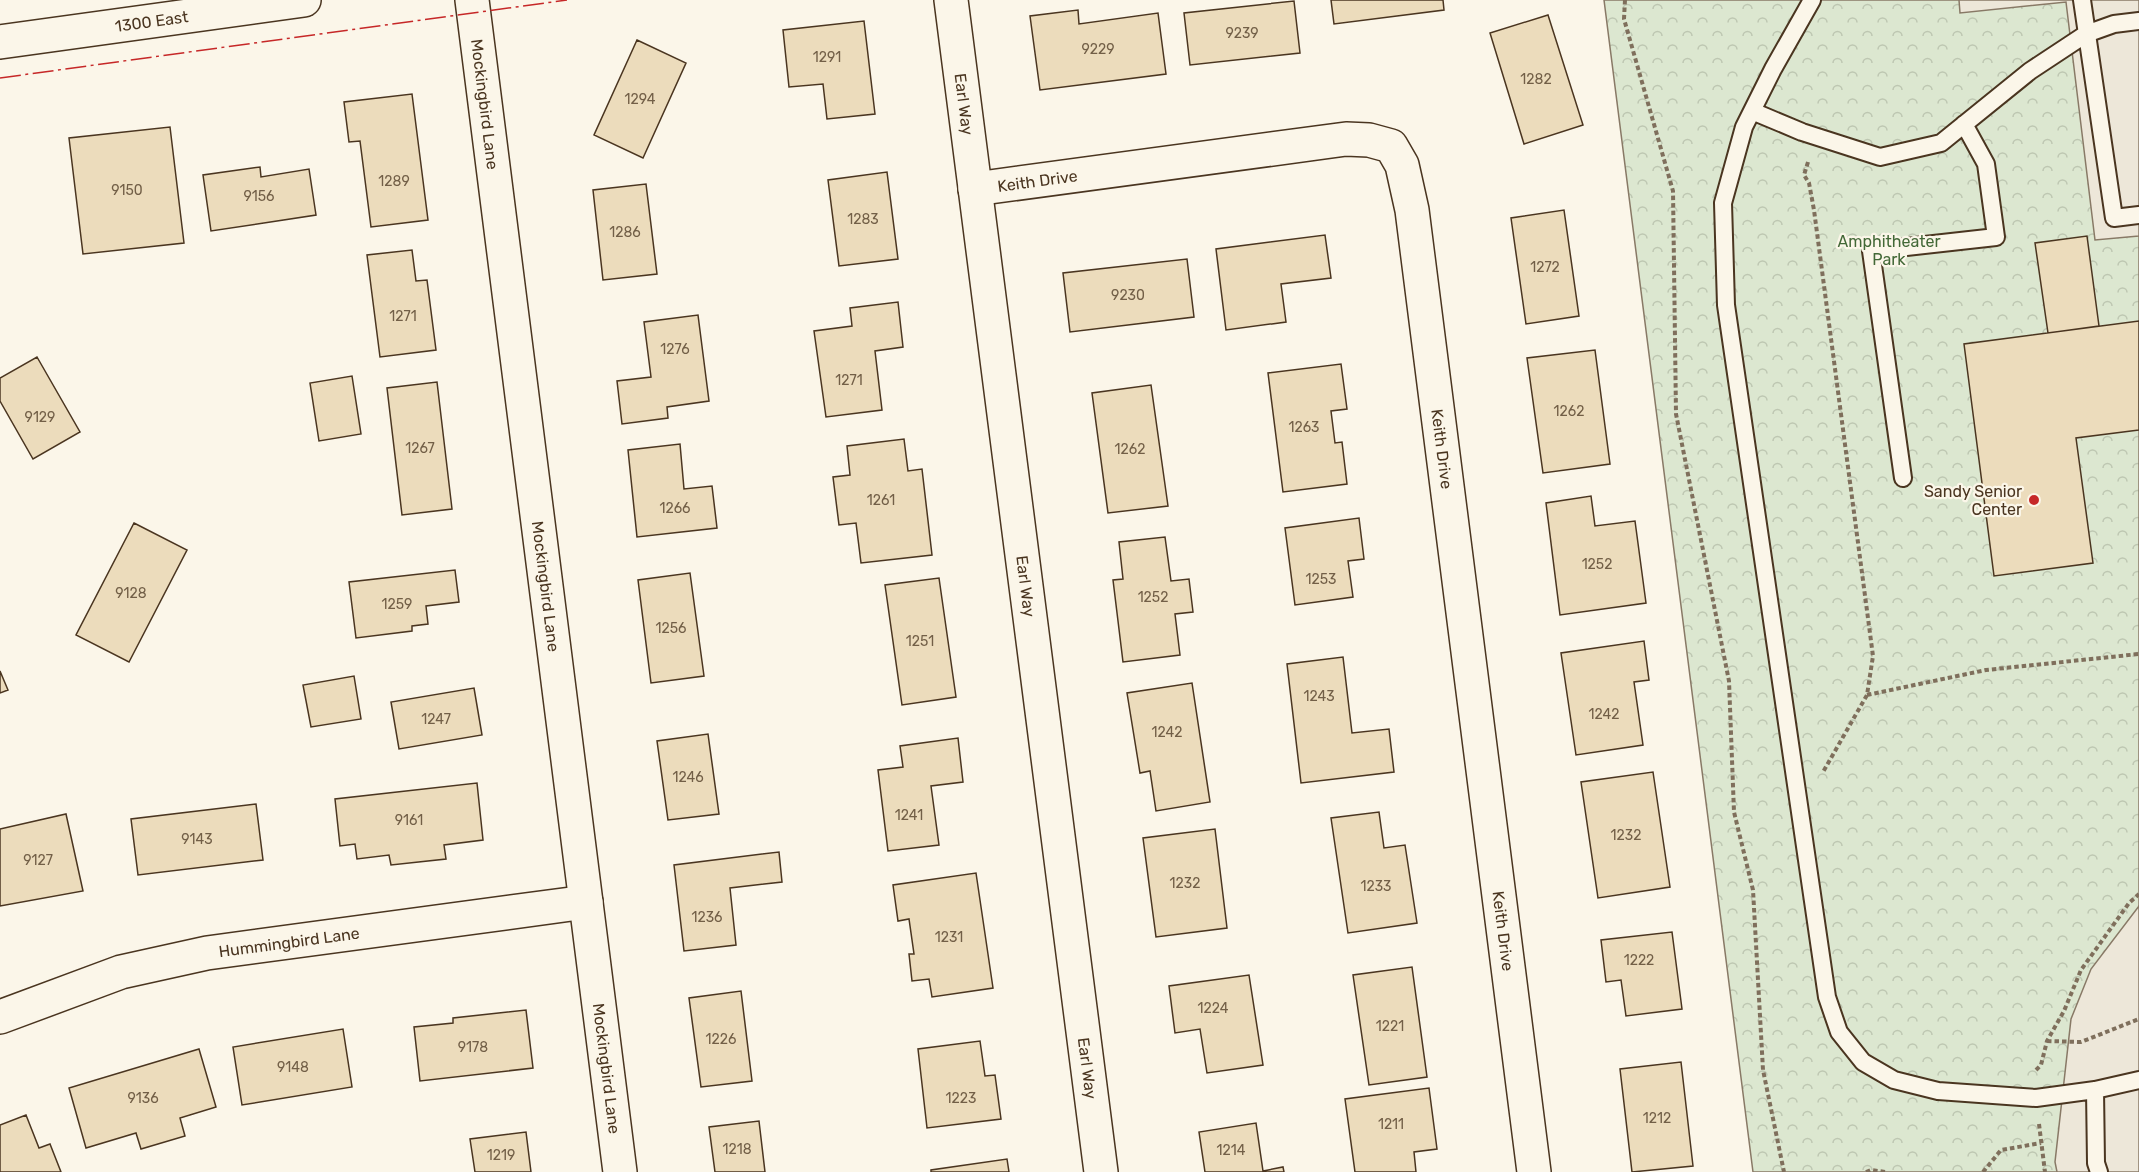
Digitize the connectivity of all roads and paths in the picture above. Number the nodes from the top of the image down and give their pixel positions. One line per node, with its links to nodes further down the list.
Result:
1 (304, 0): 9 (street, 1300 East)
2 (472, 0): 20 (street, Mockingbird Lane)
3 (951, 0): 13 (street, Earl Way)
4 (1625, 0): 31 (path)
5 (1812, 0): 10 (lane)
6 (2082, 0): 8 (lane)
7 (2139, 21): 8 (lane)
8 (2086, 34): 11 (lane); 14 (lane)
9 (0, 42)
10 (1752, 111): 12 (lane); 26 (lane)
11 (1964, 124): 12 (lane); 15 (lane)
12 (1815, 136): 17 (path)
13 (975, 189): 29 (street, Earl Way); 30 (street, Keith Drive)
14 (2139, 214)
15 (1903, 478)
16 (2139, 654): 17 (path)
17 (1867, 695): 18 (path)
18 (1821, 774)
19 (2139, 894): 23 (path)
20 (586, 902): 21 (street, Hummingbird Lane); 28 (street, Mockingbird Lane)
21 (0, 1017)
22 (2139, 1019): 23 (path)
23 (2047, 1041): 24 (path)
24 (2033, 1073)
25 (2139, 1080): 26 (lane)
26 (2095, 1090): 35 (lane)
27 (2041, 1143): 34 (path)
28 (620, 1172)
29 (1101, 1172)
30 (1534, 1172)
31 (1784, 1172)
32 (1866, 1172): 33 (path)
33 (1886, 1172)
34 (1983, 1172)
35 (2100, 1172)

